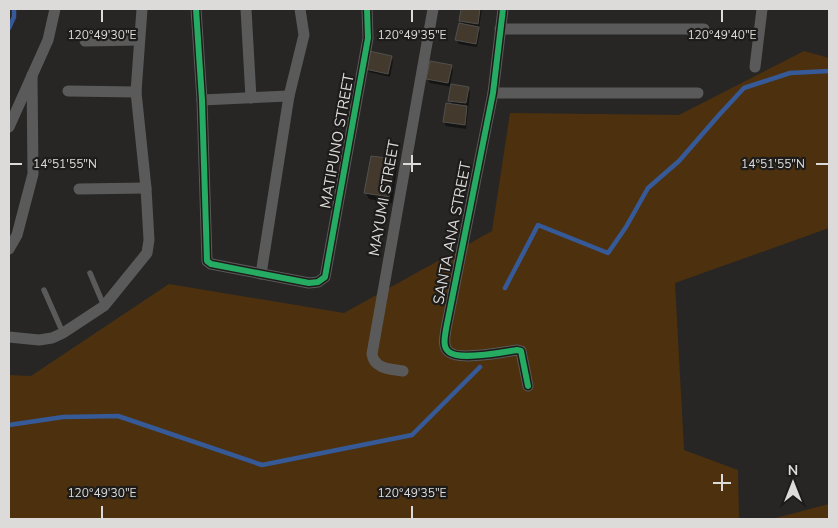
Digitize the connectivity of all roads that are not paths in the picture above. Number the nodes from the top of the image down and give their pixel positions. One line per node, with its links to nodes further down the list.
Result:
1 (55, 9): 15 (street)
2 (142, 9): 12 (street)
3 (196, 9): 22 (street)
4 (246, 9): 21 (street)
5 (300, 9): 20 (street)
6 (366, 9): 28 (street, MATIPUNO STREET)
7 (433, 9): 33 (street, MAYUMI STREET)
8 (503, 9): 11 (street, SANTA ANA STREET)
9 (762, 9): 14 (street)
10 (704, 28): 11 (street)
11 (500, 29): 18 (street, SANTA ANA STREET)
12 (139, 40): 13 (street); 17 (street)
13 (86, 41)
14 (755, 67)
15 (32, 75): 23 (street); 26 (street)
16 (68, 90): 17 (street)
17 (136, 92): 24 (street)
18 (493, 93): 19 (street); 34 (street, SANTA ANA STREET)
19 (698, 93)
20 (289, 96): 21 (street); 28 (street)
21 (251, 98): 22 (street)
22 (202, 100): 28 (street)
23 (9, 127)
24 (146, 188): 25 (street); 30 (street)
25 (79, 189)
26 (9, 249)
27 (90, 273): 30 (lane)
28 (261, 274)
29 (44, 290): 31 (lane)
30 (104, 306): 31 (street)
31 (63, 333): 32 (street)
32 (9, 337)
33 (403, 371)
34 (528, 386)

